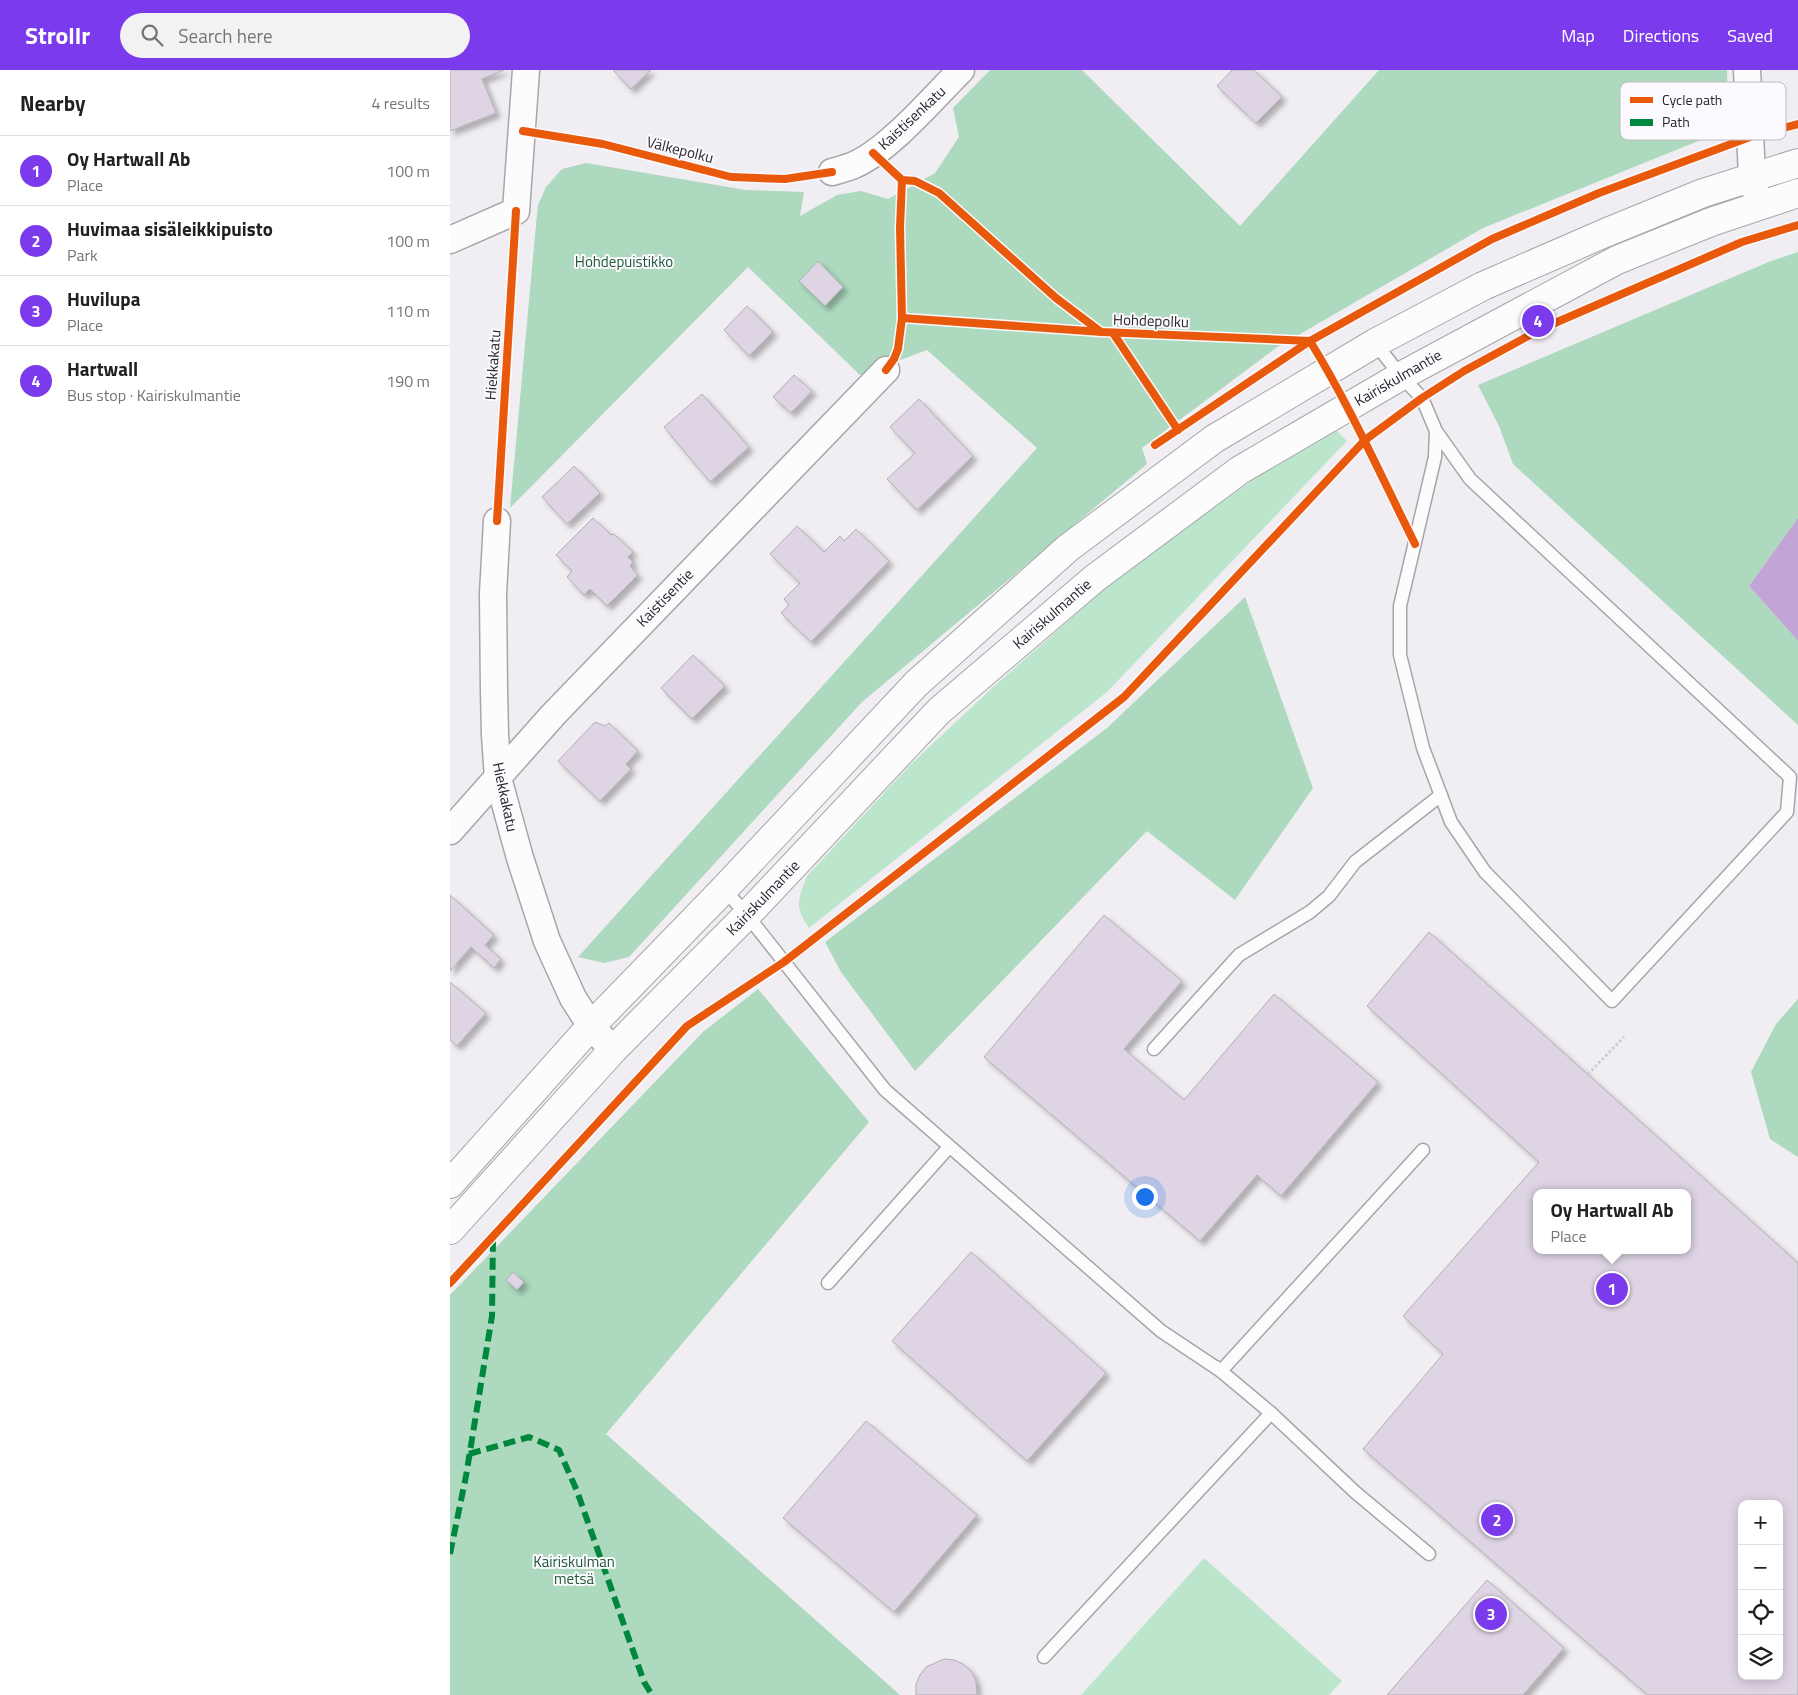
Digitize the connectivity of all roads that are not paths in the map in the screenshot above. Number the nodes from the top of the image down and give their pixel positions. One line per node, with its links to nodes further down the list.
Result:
1 (526, 70): 9 (street)
2 (961, 70): 5 (street, Kaistisenkatu)
3 (1751, 140): 6 (street)
4 (1798, 163): 6 (street)
5 (832, 172)
6 (1752, 176): 8 (street); 10 (street)
7 (1798, 193): 8 (street, Kairiskulmantie)
8 (1759, 204): 12 (street, Kairiskulmantie)
9 (450, 240)
10 (1375, 343): 12 (lane); 18 (street)
11 (886, 370): 15 (street, Kaistisentie)
12 (1401, 376): 13 (lane); 19 (street, Kairiskulmantie)
13 (1436, 431): 16 (lane); 16 (lane)
14 (497, 521): 15 (street, Hiekkakatu)
15 (498, 778): 17 (street, Kaistisentie); 20 (street, Hiekkakatu)
16 (1441, 795): 21 (lane)
17 (450, 832)
18 (724, 888): 19 (lane); 20 (street)
19 (747, 915): 22 (street, Kairiskulmantie); 23 (lane)
20 (591, 1026): 22 (street, Hiekkakatu); 25 (street)
21 (1154, 1049)
22 (613, 1050): 26 (street, Kairiskulmantie)
23 (949, 1146): 27 (lane); 28 (lane)
24 (1423, 1150): 28 (lane)
25 (450, 1184)
26 (450, 1230)
27 (828, 1283)
28 (1216, 1367): 29 (lane)
29 (1271, 1413): 30 (lane); 31 (lane)
30 (1429, 1554)
31 (1044, 1657)

